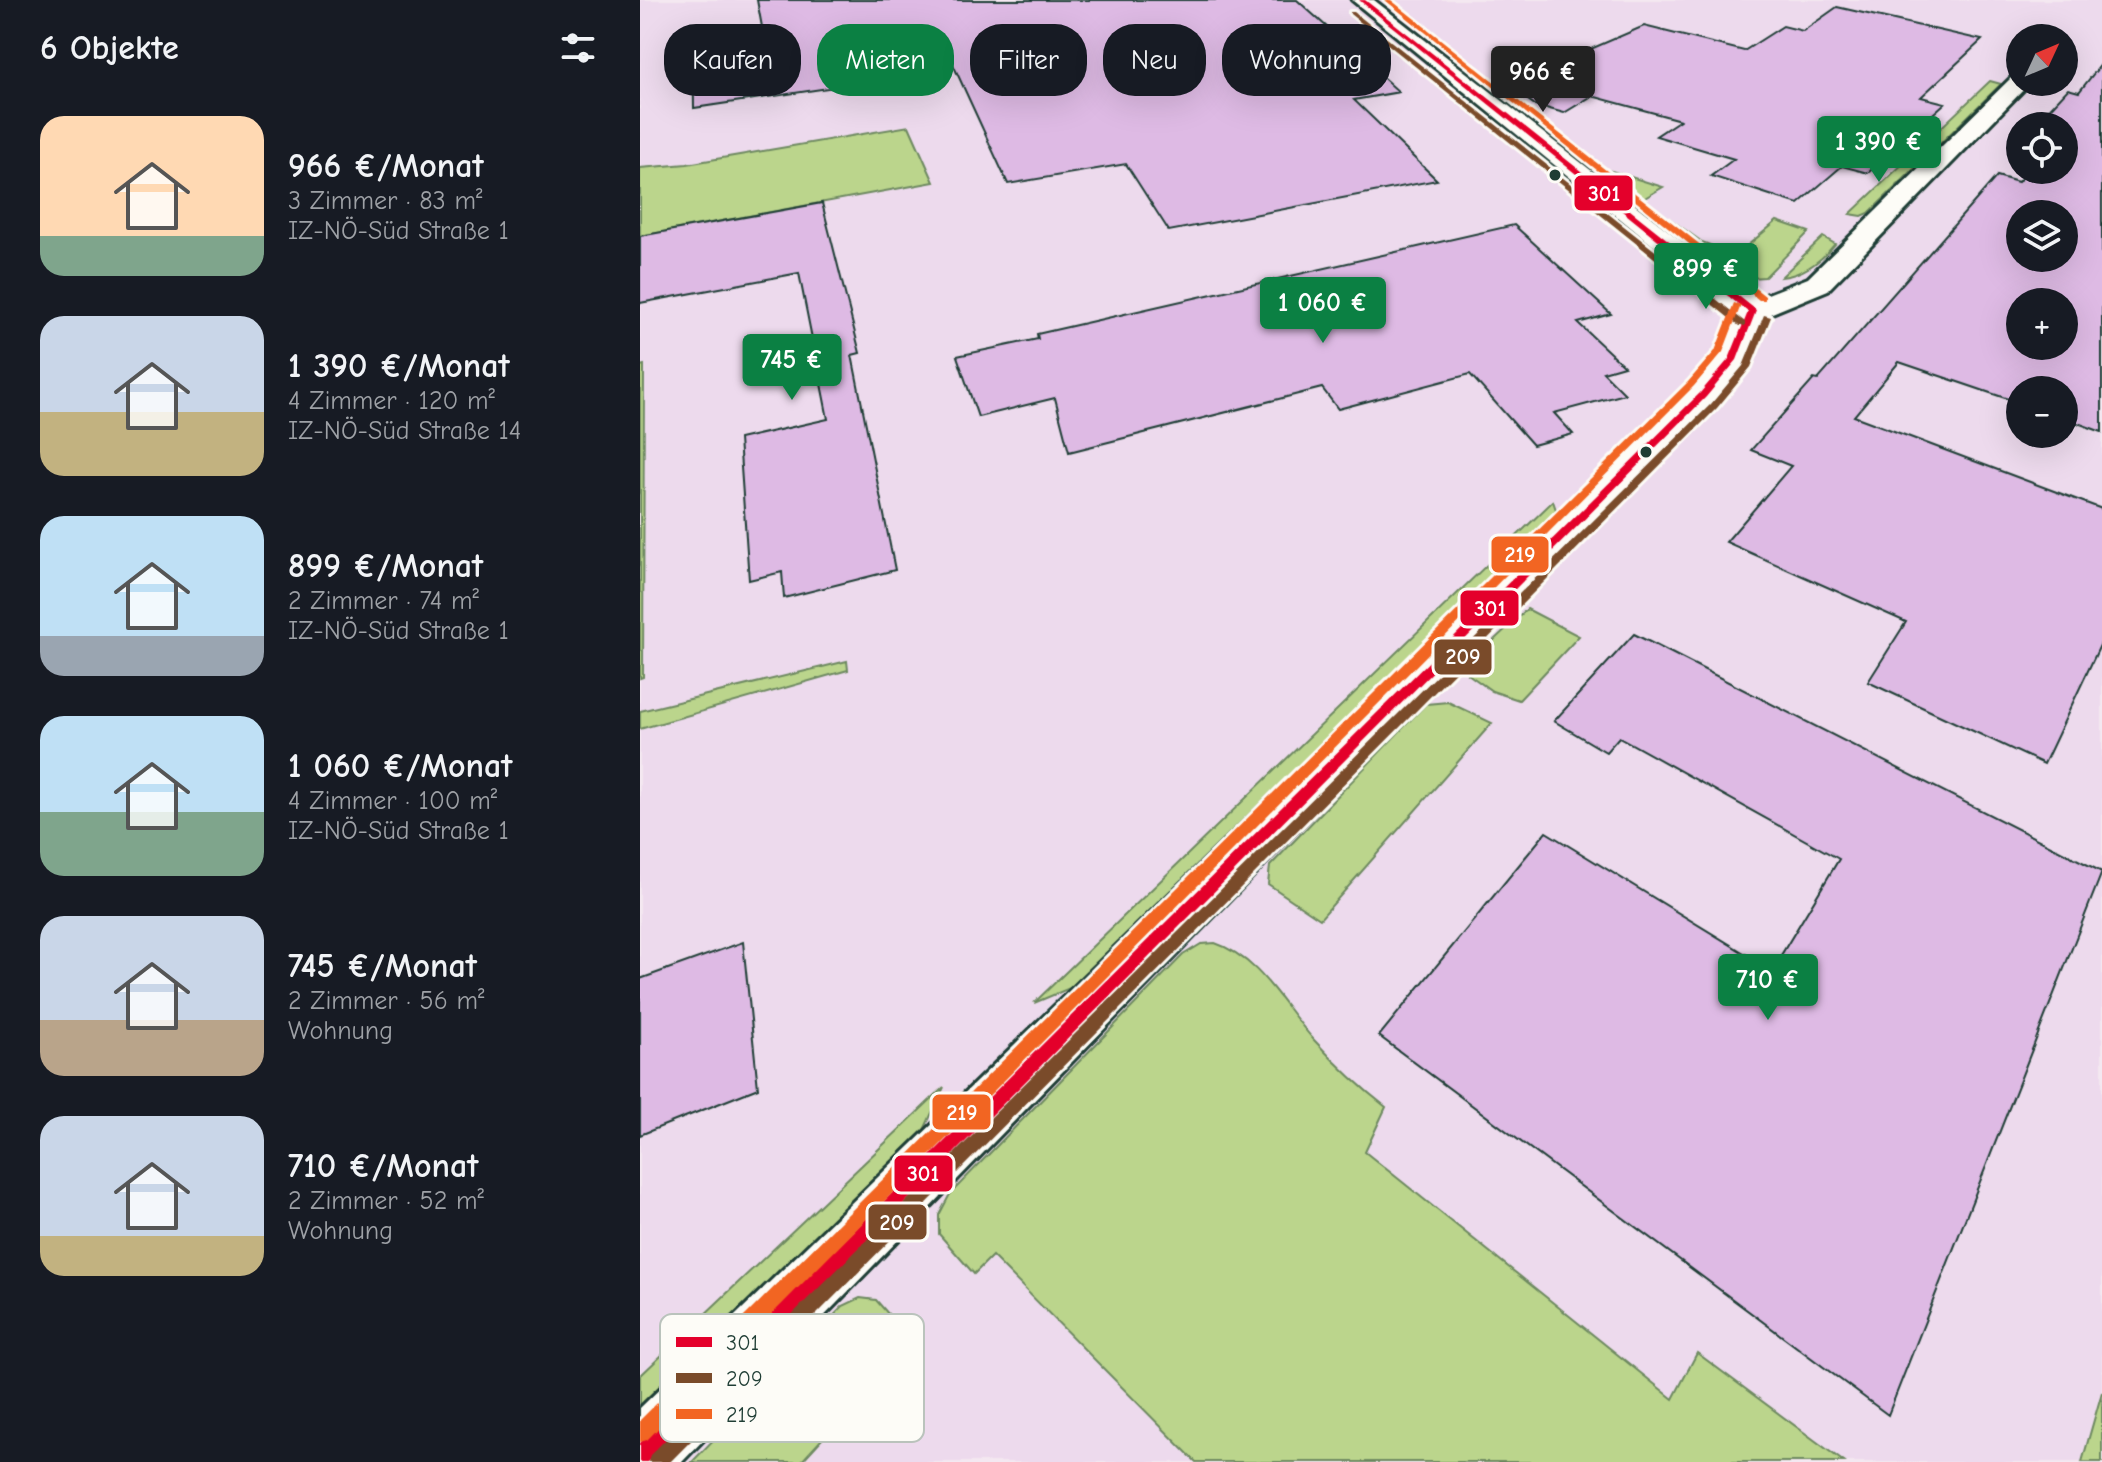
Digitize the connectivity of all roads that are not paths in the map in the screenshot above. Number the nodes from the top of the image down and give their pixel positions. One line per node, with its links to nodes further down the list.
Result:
1 (1362, 0): 3 (street)
2 (2006, 96): 3 (street)
3 (1752, 311): 4 (street)
4 (782, 1314)
5 (660, 1436): 6 (street)
6 (640, 1456)

